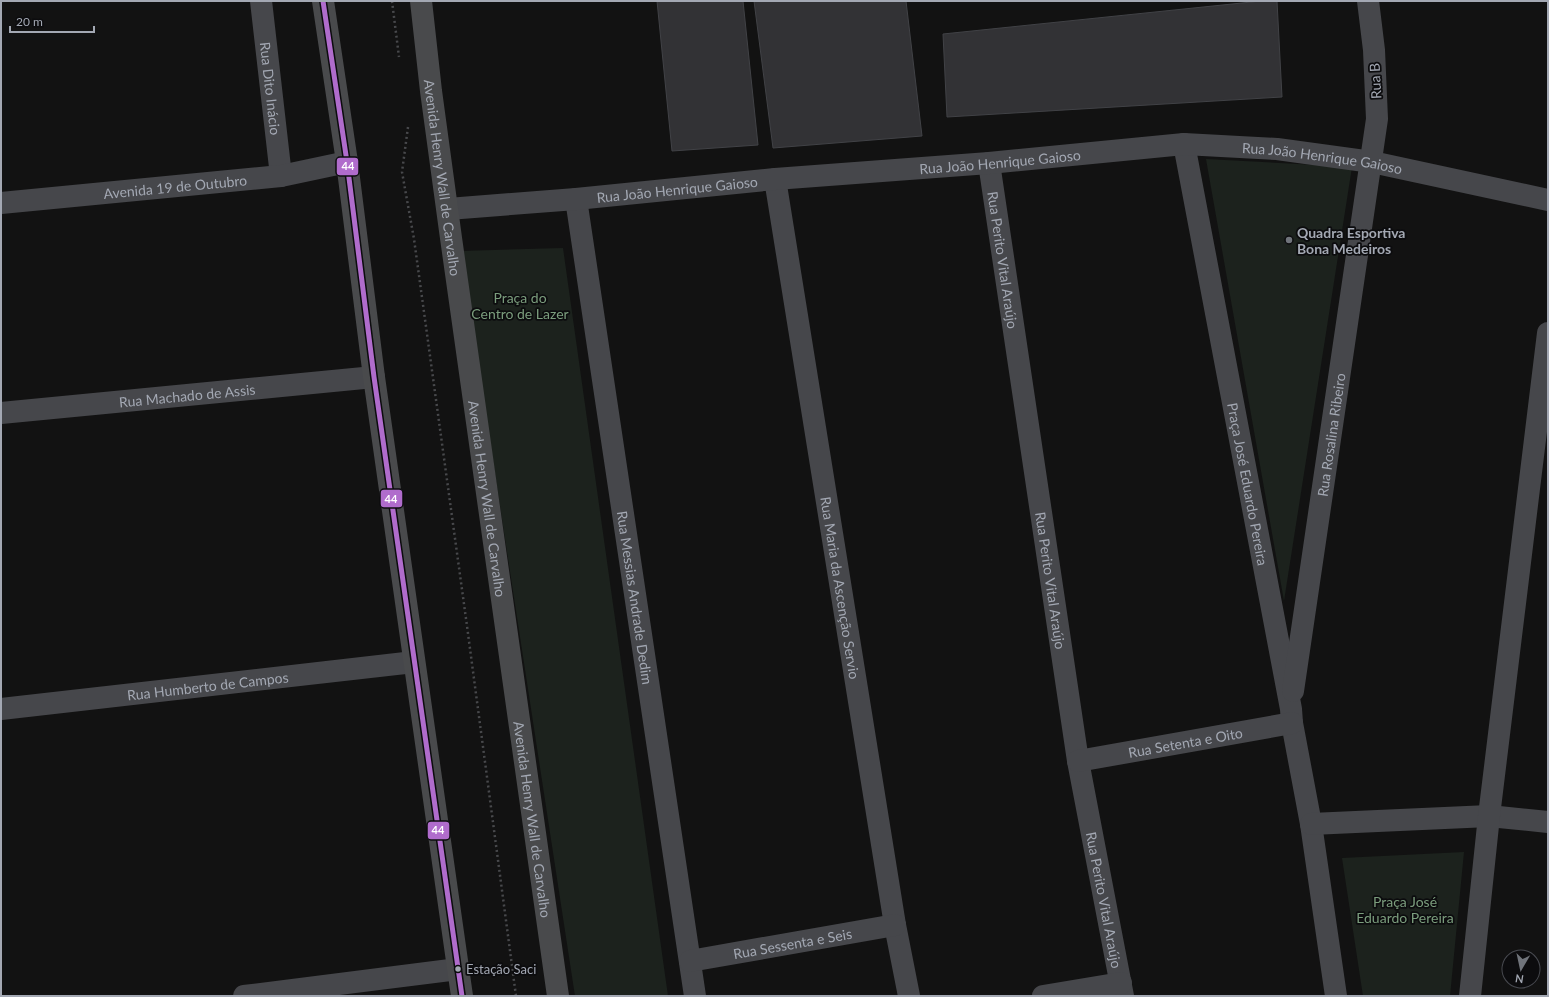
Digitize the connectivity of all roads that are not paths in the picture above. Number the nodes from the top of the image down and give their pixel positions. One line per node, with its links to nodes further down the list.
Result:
1 (261, 1): 9 (street, Rua Dito Inácio)
2 (323, 1): 6 (main road)
3 (421, 1): 14 (main road, Avenida Henry Wall de Carvalho)
4 (1368, 1): 7 (street, Rua B)
5 (1184, 144): 7 (street, Rua João Henrique Gaioso); 8 (street, Rua João Henrique Gaioso); 20 (street, Praça José Eduardo Pereira)
6 (347, 162): 9 (street, Avenida 19 de Outubro); 16 (main road)
7 (1372, 162): 12 (street, Rua João Henrique Gaioso); 20 (street, Rua Rosalina Ribeiro)
8 (989, 163): 10 (street, Rua João Henrique Gaioso); 21 (street, Rua Perito Vital Araújo)
9 (281, 176): 13 (street, Avenida 19 de Outubro)
10 (775, 179): 11 (street, Rua João Henrique Gaioso); 25 (street, Rua Maria da Ascenção Servio)
11 (576, 199): 14 (street, Rua João Henrique Gaioso); 26 (street, Rua Messias Andrade Dedim)
12 (1548, 200)
13 (1, 203)
14 (448, 209): 31 (main road, Avenida Henry Wall de Carvalho)
15 (1548, 332): 22 (street)
16 (374, 377): 17 (street, Rua Machado de Assis); 18 (main road)
17 (1, 413)
18 (414, 662): 19 (street, Rua Humberto de Campos); 27 (main road)
19 (1, 709)
20 (1291, 716): 21 (street, Rua Setenta e Oito); 24 (street, Praça José Eduardo Pereira)
21 (1078, 761): 28 (street, Rua Perito Vital Araújo)
22 (1489, 816): 23 (street); 24 (street); 36 (street)
23 (1548, 822)
24 (1311, 824): 35 (street, Praça José Eduardo Pereira)
25 (895, 924): 26 (street, Rua Sessenta e Seis); 33 (street, Rua Maria da Ascenção Servio)
26 (690, 961): 32 (street, Rua Messias Andrade Dedim)
27 (458, 969): 29 (street); 30 (main road)
28 (1122, 990): 34 (street)
29 (244, 996)
30 (462, 996)
31 (558, 996)
32 (695, 996)
33 (909, 996)
34 (1043, 996)
35 (1336, 996)
36 (1470, 996)

